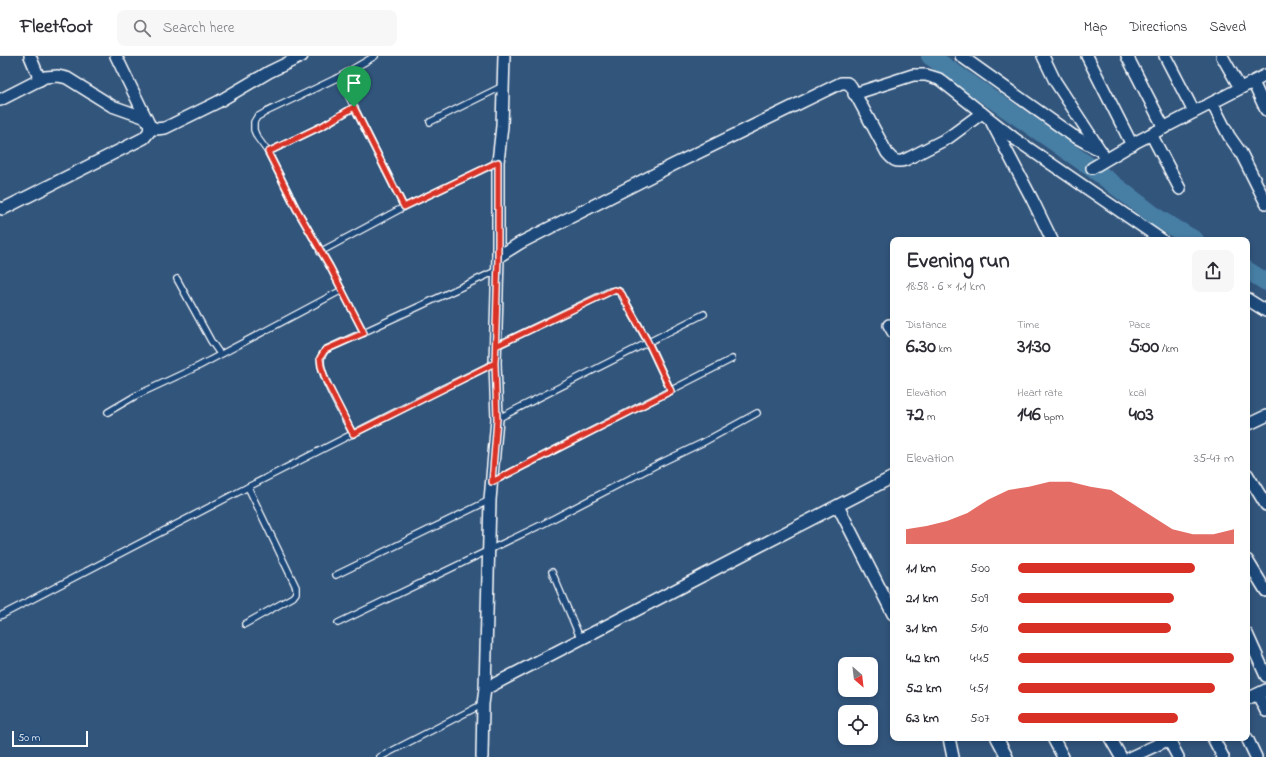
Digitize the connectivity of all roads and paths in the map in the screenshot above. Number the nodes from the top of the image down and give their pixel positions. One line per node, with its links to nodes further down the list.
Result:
1 (30, 56): 14 (street)
2 (116, 56): 25 (street)
3 (302, 56): 25 (street)
4 (375, 56): 13 (lane)
5 (504, 56): 16 (street)
6 (1043, 56): 31 (street)
7 (1087, 56): 29 (street)
8 (1127, 56): 27 (street)
9 (1165, 56): 23 (street)
10 (1222, 56): 17 (street)
11 (968, 58): 31 (street)
12 (1266, 75): 15 (street)
13 (339, 76): 21 (lane); 30 (lane)
14 (40, 80): 19 (street); 25 (street)
15 (1253, 82): 17 (street); 22 (street)
16 (503, 86): 26 (lane); 32 (street)
17 (1240, 88): 20 (street)
18 (854, 94): 24 (street); 24 (street); 42 (street)
19 (1, 97)
20 (1212, 103): 23 (street); 34 (street)
21 (354, 107): 30 (lane); 37 (lane)
22 (1266, 110)
23 (1194, 112): 27 (street)
24 (986, 116): 39 (street); 40 (street)
25 (148, 122): 38 (street)
26 (430, 122)
27 (1164, 128): 28 (street)
28 (1151, 134): 29 (street); 35 (street)
29 (1132, 144): 31 (street)
30 (268, 152): 41 (lane)
31 (1103, 156): 33 (street)
32 (498, 162): 37 (lane); 42 (street)
33 (1092, 168)
34 (1261, 181): 36 (street)
35 (1180, 189)
36 (1266, 203)
37 (404, 207): 41 (lane)
38 (0, 208)
39 (1051, 237)
40 (1158, 237)
41 (320, 252): 45 (lane)
42 (498, 257): 43 (street)
43 (498, 270): 50 (lane); 52 (street)
44 (176, 280): 53 (lane)
45 (342, 290): 50 (lane); 53 (lane)
46 (1250, 301): 47 (street)
47 (1264, 310): 48 (street)
48 (1250, 312)
49 (704, 314): 51 (lane)
50 (364, 333): 62 (lane)
51 (648, 342): 52 (lane); 56 (lane); 60 (lane)
52 (496, 346): 55 (street)
53 (220, 354): 57 (lane)
54 (732, 359): 56 (lane)
55 (495, 363): 60 (street); 62 (lane)
56 (671, 391): 65 (lane)
57 (108, 412)
58 (757, 413): 70 (lane)
59 (1266, 416): 61 (street)
60 (497, 419): 65 (street)
61 (1250, 424)
62 (353, 434): 66 (lane)
63 (890, 479): 69 (street)
64 (1250, 479): 68 (street)
65 (492, 482): 67 (street)
66 (248, 488): 76 (lane); 78 (lane)
67 (490, 500): 70 (street); 73 (lane)
68 (1266, 505)
69 (838, 506): 75 (street); 79 (street)
70 (490, 550): 77 (lane); 82 (street)
71 (1250, 565): 74 (street)
72 (552, 572): 79 (lane)
73 (336, 574)
74 (1266, 591)
75 (890, 608)
76 (0, 616)
77 (338, 623)
78 (246, 624)
79 (582, 640): 82 (street)
80 (1250, 641): 81 (street)
81 (1266, 676)
82 (485, 689): 85 (street)
83 (1262, 692): 84 (street); 86 (street)
84 (1250, 698)
85 (483, 704): 95 (lane); 96 (street)
86 (1266, 711)
87 (950, 741): 97 (street)
88 (999, 741): 98 (street)
89 (1055, 741): 99 (street)
90 (1112, 741): 100 (street)
91 (1171, 741): 102 (street)
92 (1215, 741): 103 (street)
93 (1248, 741): 104 (street)
94 (1154, 742): 101 (street)
95 (383, 756)
96 (482, 757)
97 (953, 757)
98 (1007, 757)
99 (1063, 757)
100 (1121, 757)
101 (1130, 757)
102 (1178, 757)
103 (1223, 757)
104 (1256, 757)

